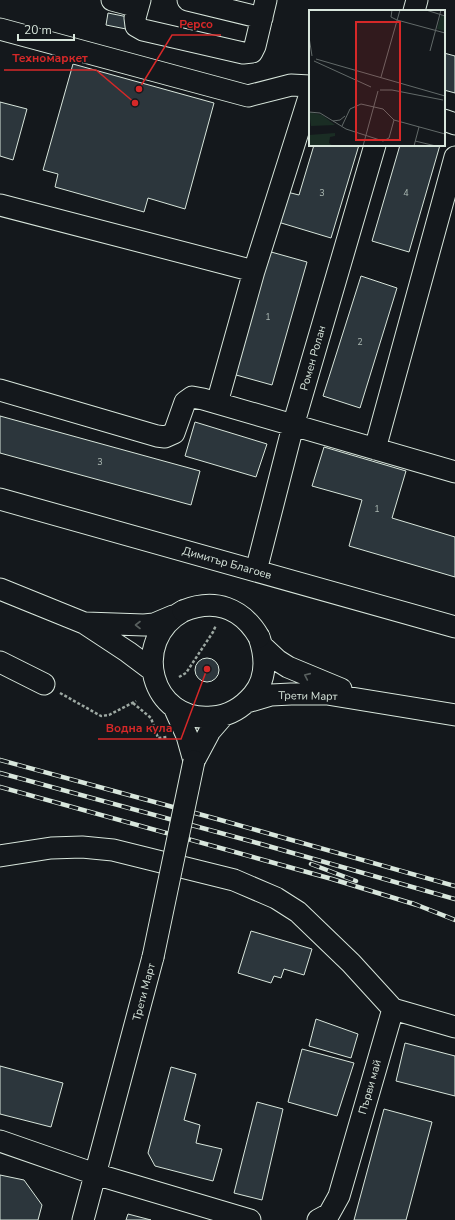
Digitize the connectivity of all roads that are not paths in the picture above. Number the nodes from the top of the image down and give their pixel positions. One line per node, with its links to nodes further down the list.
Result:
1 (112, 0): 4 (street)
2 (188, 0): 5 (street)
3 (417, 0): 6 (street)
4 (139, 4): 5 (street)
5 (264, 9)
6 (414, 10)
7 (0, 29): 8 (street)
8 (309, 86)
9 (309, 97): 15 (street)
10 (445, 120): 11 (street)
11 (455, 124)
12 (375, 146): 18 (street, Ромен Ролан)
13 (455, 157): 19 (street)
14 (0, 205): 15 (street)
15 (254, 271): 17 (street)
16 (0, 390): 17 (street)
17 (217, 403): 18 (street)
18 (294, 426): 19 (street); 22 (street, Ромен Ролан)
19 (375, 449): 20 (street)
20 (455, 472)
21 (0, 499): 22 (street, Димитър Благоев)
22 (256, 571): 26 (street, Димитър Благоев)
23 (0, 589): 25 (street)
24 (179, 613): 25 (street, one-way to 25); 27 (street, bridge); 29 (street)
25 (84, 623): 29 (street)
26 (455, 627)
27 (261, 642): 31 (street, Трети Март, one-way to 27); 32 (street)
28 (0, 662): 30 (street)
29 (152, 670): 33 (street)
30 (44, 684)
31 (369, 700): 32 (street, Трети Март); 34 (street, Трети Март)
32 (247, 702): 35 (street)
33 (174, 706): 35 (street); 36 (street, Трети Март)
34 (455, 715)
35 (223, 716): 36 (street, Трети Март)
36 (194, 760): 41 (street, Трети Март, bridge)
37 (0, 856): 38 (street)
38 (393, 1008): 39 (street); 44 (street, Първи май)
39 (455, 1026)
40 (0, 1141): 41 (street)
41 (94, 1174): 42 (street); 43 (street, Трети Март)
42 (242, 1219)
43 (83, 1220)
44 (318, 1220)

